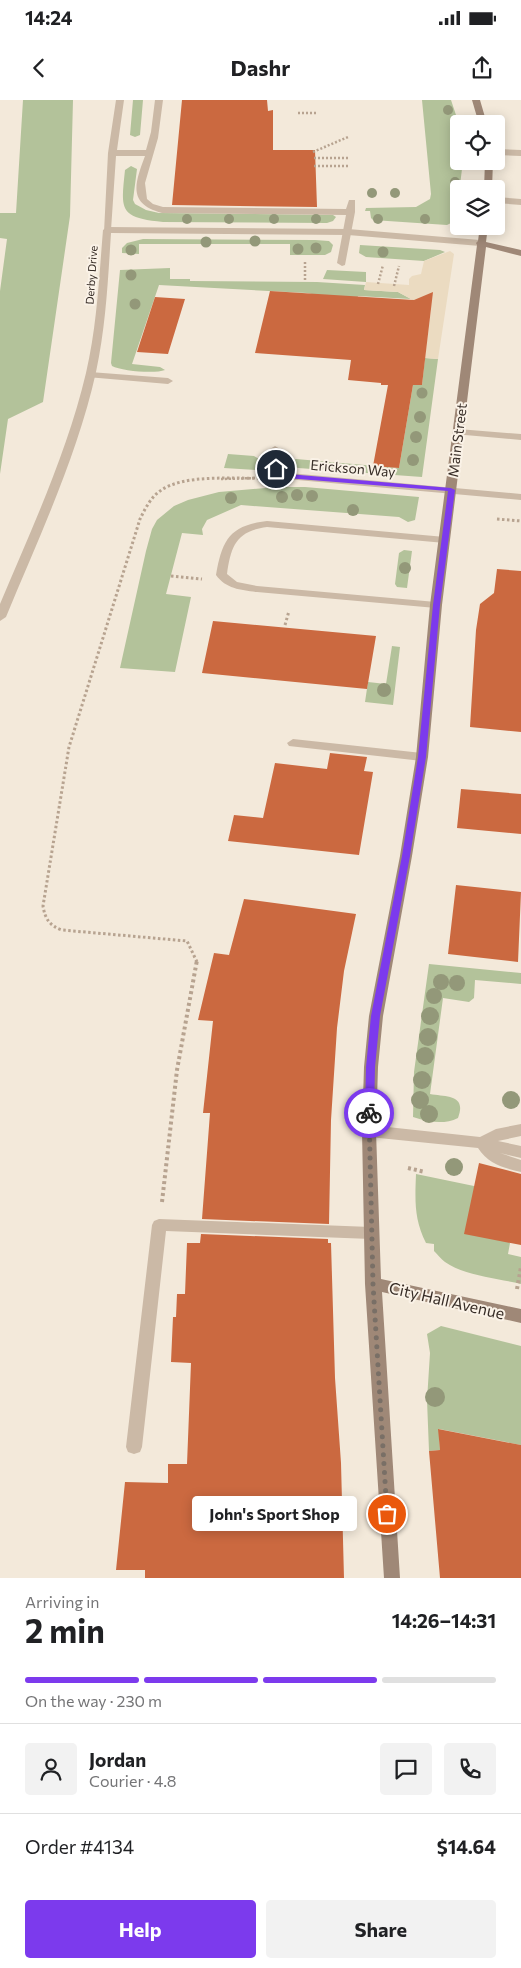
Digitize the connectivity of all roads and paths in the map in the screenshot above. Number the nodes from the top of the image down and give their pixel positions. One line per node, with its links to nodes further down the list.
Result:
1 (120, 100): 10 (street)
2 (159, 100): 11 (street)
3 (476, 100): 6 (main road)
4 (298, 113): 5 (path)
5 (316, 113)
6 (481, 115)
7 (348, 137): 8 (path)
8 (314, 152)
9 (505, 152): 12 (street)
10 (112, 153): 11 (street); 19 (street)
11 (149, 153): 20 (street)
12 (521, 153)
13 (314, 158): 14 (path)
14 (349, 158)
15 (314, 166): 16 (path)
16 (350, 166)
17 (505, 201): 18 (street)
18 (521, 202)
19 (107, 230): 20 (street, Derby Drive); 31 (street, Derby Drive)
20 (348, 232): 22 (street, Derby Drive); 25 (street)
21 (482, 235): 22 (main road, Main Street)
22 (480, 243): 23 (main road); 33 (main road, Main Street)
23 (521, 253)
24 (305, 262): 28 (path)
25 (342, 262)
26 (383, 265): 29 (path)
27 (399, 266): 30 (path)
28 (305, 281)
29 (378, 284)
30 (394, 286)
31 (90, 376): 32 (street); 43 (street, Derby Drive)
32 (168, 381)
33 (458, 432): 34 (street); 37 (main road, Main Street)
34 (521, 437)
35 (274, 449): 36 (street)
36 (281, 474): 37 (street, Erickson Way); 53 (path)
37 (451, 491): 38 (street, Erickson Way); 41 (main road, Main Street)
38 (521, 497)
39 (497, 519): 40 (path)
40 (521, 521)
41 (445, 540): 42 (main road, Main Street); 42 (street)
42 (436, 605): 45 (main road, Main Street)
43 (0, 617)
44 (293, 743): 45 (street)
45 (422, 757): 47 (main road, Main Street)
46 (521, 1130): 48 (street)
47 (369, 1131): 48 (street); 54 (main road, Main Street)
48 (482, 1143): 49 (street); 50 (street)
49 (521, 1152)
50 (521, 1166)
51 (408, 1168): 52 (path)
52 (426, 1172)
53 (159, 1225): 54 (street); 59 (street)
54 (371, 1232): 56 (main road, Main Street)
55 (521, 1267): 57 (path)
56 (373, 1284): 58 (main road, City Hall Avenue); 60 (main road, Main Street)
57 (517, 1290)
58 (521, 1316)
59 (134, 1447)
60 (392, 1578)

